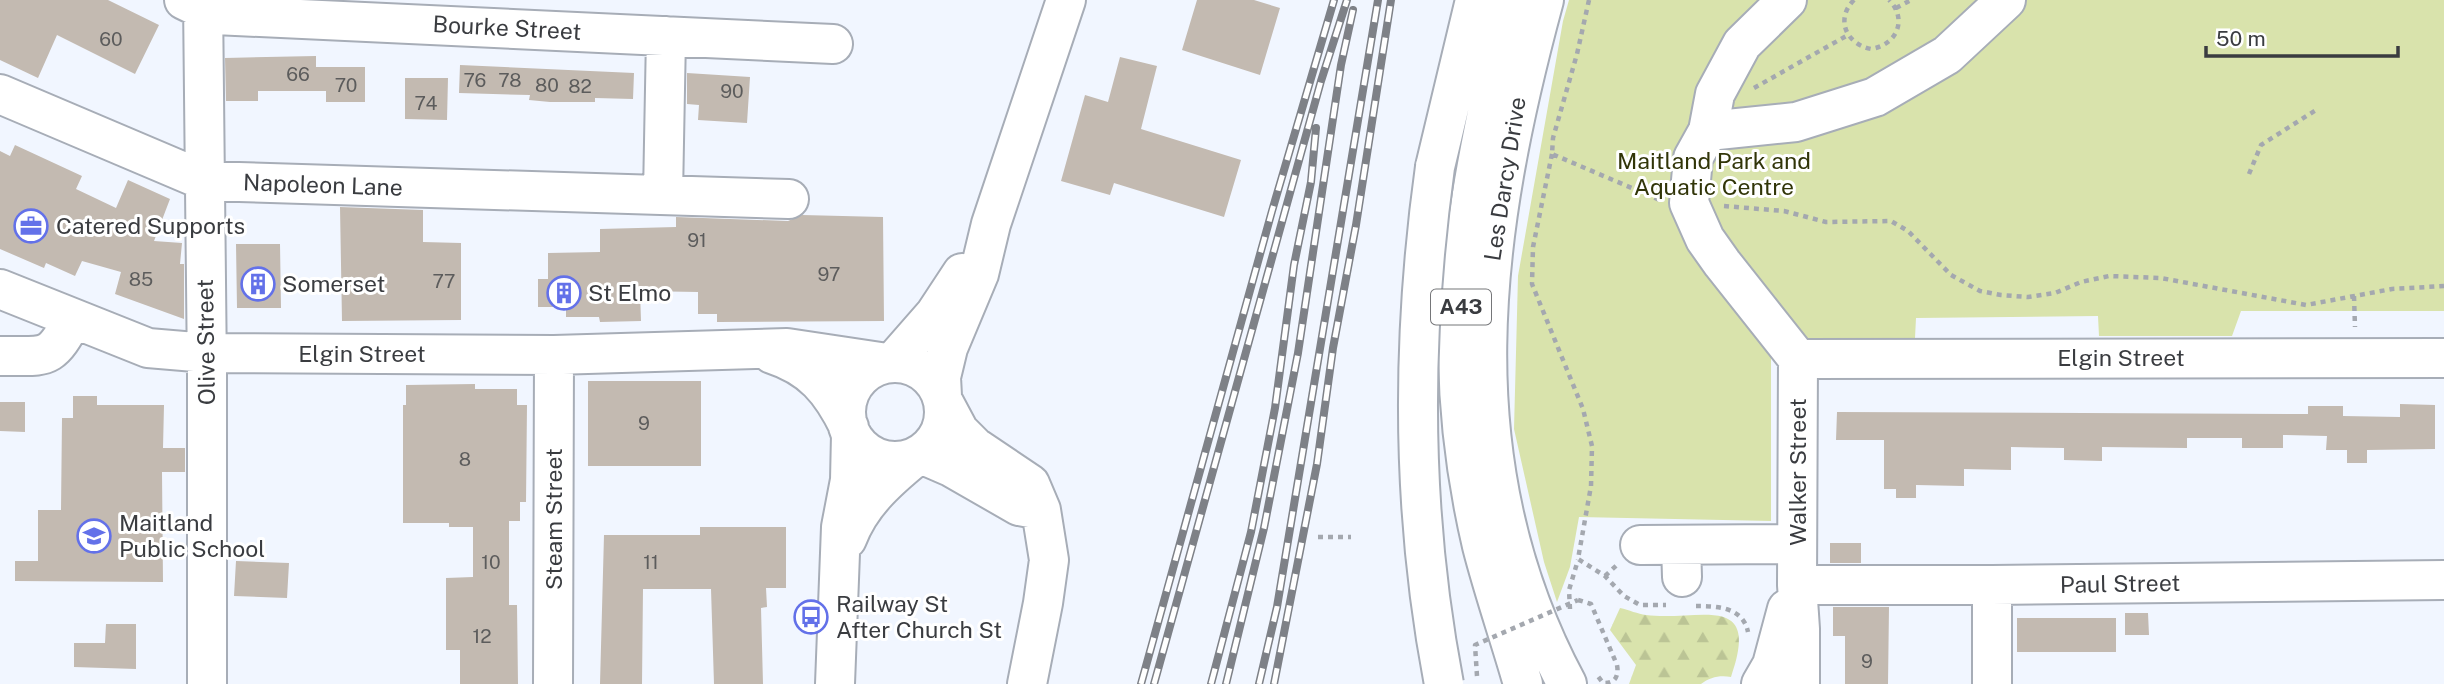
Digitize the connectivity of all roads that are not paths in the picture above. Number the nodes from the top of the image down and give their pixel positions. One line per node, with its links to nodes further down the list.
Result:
1 (1066, 0): 15 (main road)
2 (1475, 0): 40 (main road, A43, bridge)
3 (1511, 0): 41 (main road, A43)
4 (1544, 0): 35 (main road, Les Darcy Drive / A43)
5 (1787, 0): 11 (main road)
6 (2006, 0): 11 (main road)
7 (197, 3): 8 (main road, Bourke Street); 12 (main road, Olive Street)
8 (666, 36): 9 (main road, Bourke Street); 13 (main road)
9 (833, 44)
10 (0, 94): 12 (main road, Napoleon Lane)
11 (1708, 131): 23 (main road)
12 (205, 181): 13 (main road, Napoleon Lane); 19 (main road, Olive Street)
13 (663, 195): 14 (main road, Napoleon Lane)
14 (789, 198)
15 (990, 224): 24 (main road); 25 (main road)
16 (0, 289): 17 (main road, Elgin Street)
17 (73, 319): 19 (main road, Elgin Street); 21 (main road)
18 (750, 350): 20 (main road, Elgin Street); 24 (main road, Elgin Street); 26 (main road, Elgin Street)
19 (207, 353): 20 (main road, Elgin Street); 37 (main road, Olive Street)
20 (554, 355): 38 (main road, Steam Street)
21 (0, 356)
22 (2444, 358): 23 (main road, Elgin Street)
23 (1798, 359): 29 (main road, Walker Street)
24 (890, 363): 25 (main road); 26 (main road)
25 (943, 398): 27 (main road); 28 (main road)
26 (850, 430): 27 (main road); 31 (main road)
27 (917, 456): 28 (main road); 31 (main road)
28 (1041, 510): 36 (main road)
29 (1797, 544): 30 (main road); 33 (main road, Walker Street)
30 (1640, 545)
31 (839, 579): 39 (main road)
32 (2444, 580): 34 (main road, Paul Street)
33 (1797, 585): 34 (main road, Paul Street); 42 (main road, Walker Street); 43 (main road, Walker Street)
34 (1992, 585): 44 (main road)
35 (1580, 674)
36 (1027, 678)
37 (207, 684)
38 (553, 684)
39 (835, 684)
40 (1444, 684)
41 (1523, 684)
42 (1761, 684)
43 (1800, 684)
44 (1992, 684)

